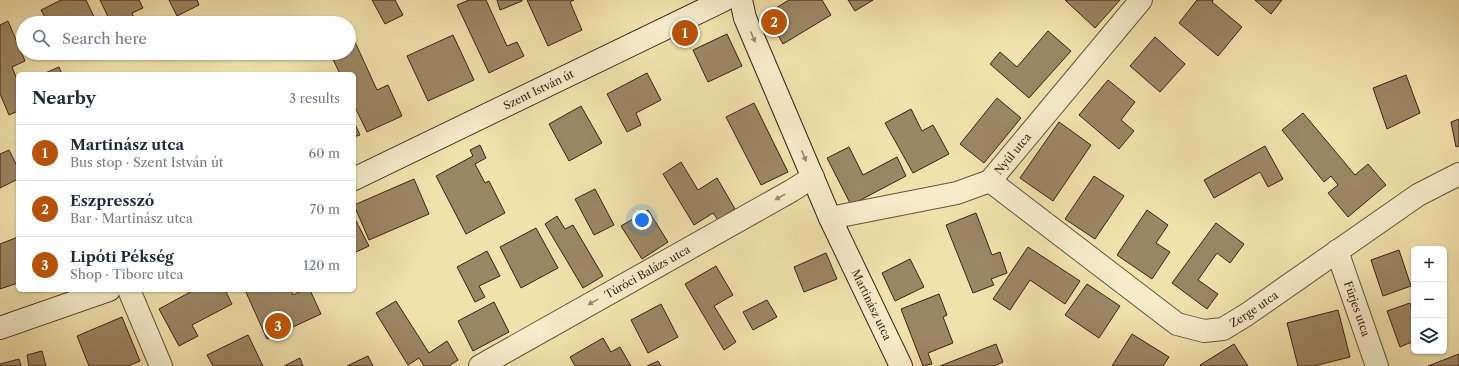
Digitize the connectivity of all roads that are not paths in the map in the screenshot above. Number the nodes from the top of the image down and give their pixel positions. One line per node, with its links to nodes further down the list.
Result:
1 (724, 0): 6 (street, Szent István út)
2 (741, 0): 5 (street, Martinász utca, one-way to 5)
3 (1141, 0): 7 (street, Nyúl utca)
4 (1459, 174): 9 (street, Zerge utca)
5 (813, 177): 8 (street, Martinász utca); 15 (street, Túróci Balázs utca, one-way to 15)
6 (356, 178)
7 (990, 181): 8 (street, Nyúl utca); 9 (street, Zerge utca)
8 (830, 218): 13 (street, Martinász utca)
9 (1337, 251): 16 (street, Fürjes utca)
10 (103, 292): 12 (street)
11 (130, 292): 14 (street)
12 (0, 328)
13 (898, 365)
14 (161, 366)
15 (480, 366)
16 (1377, 366)

